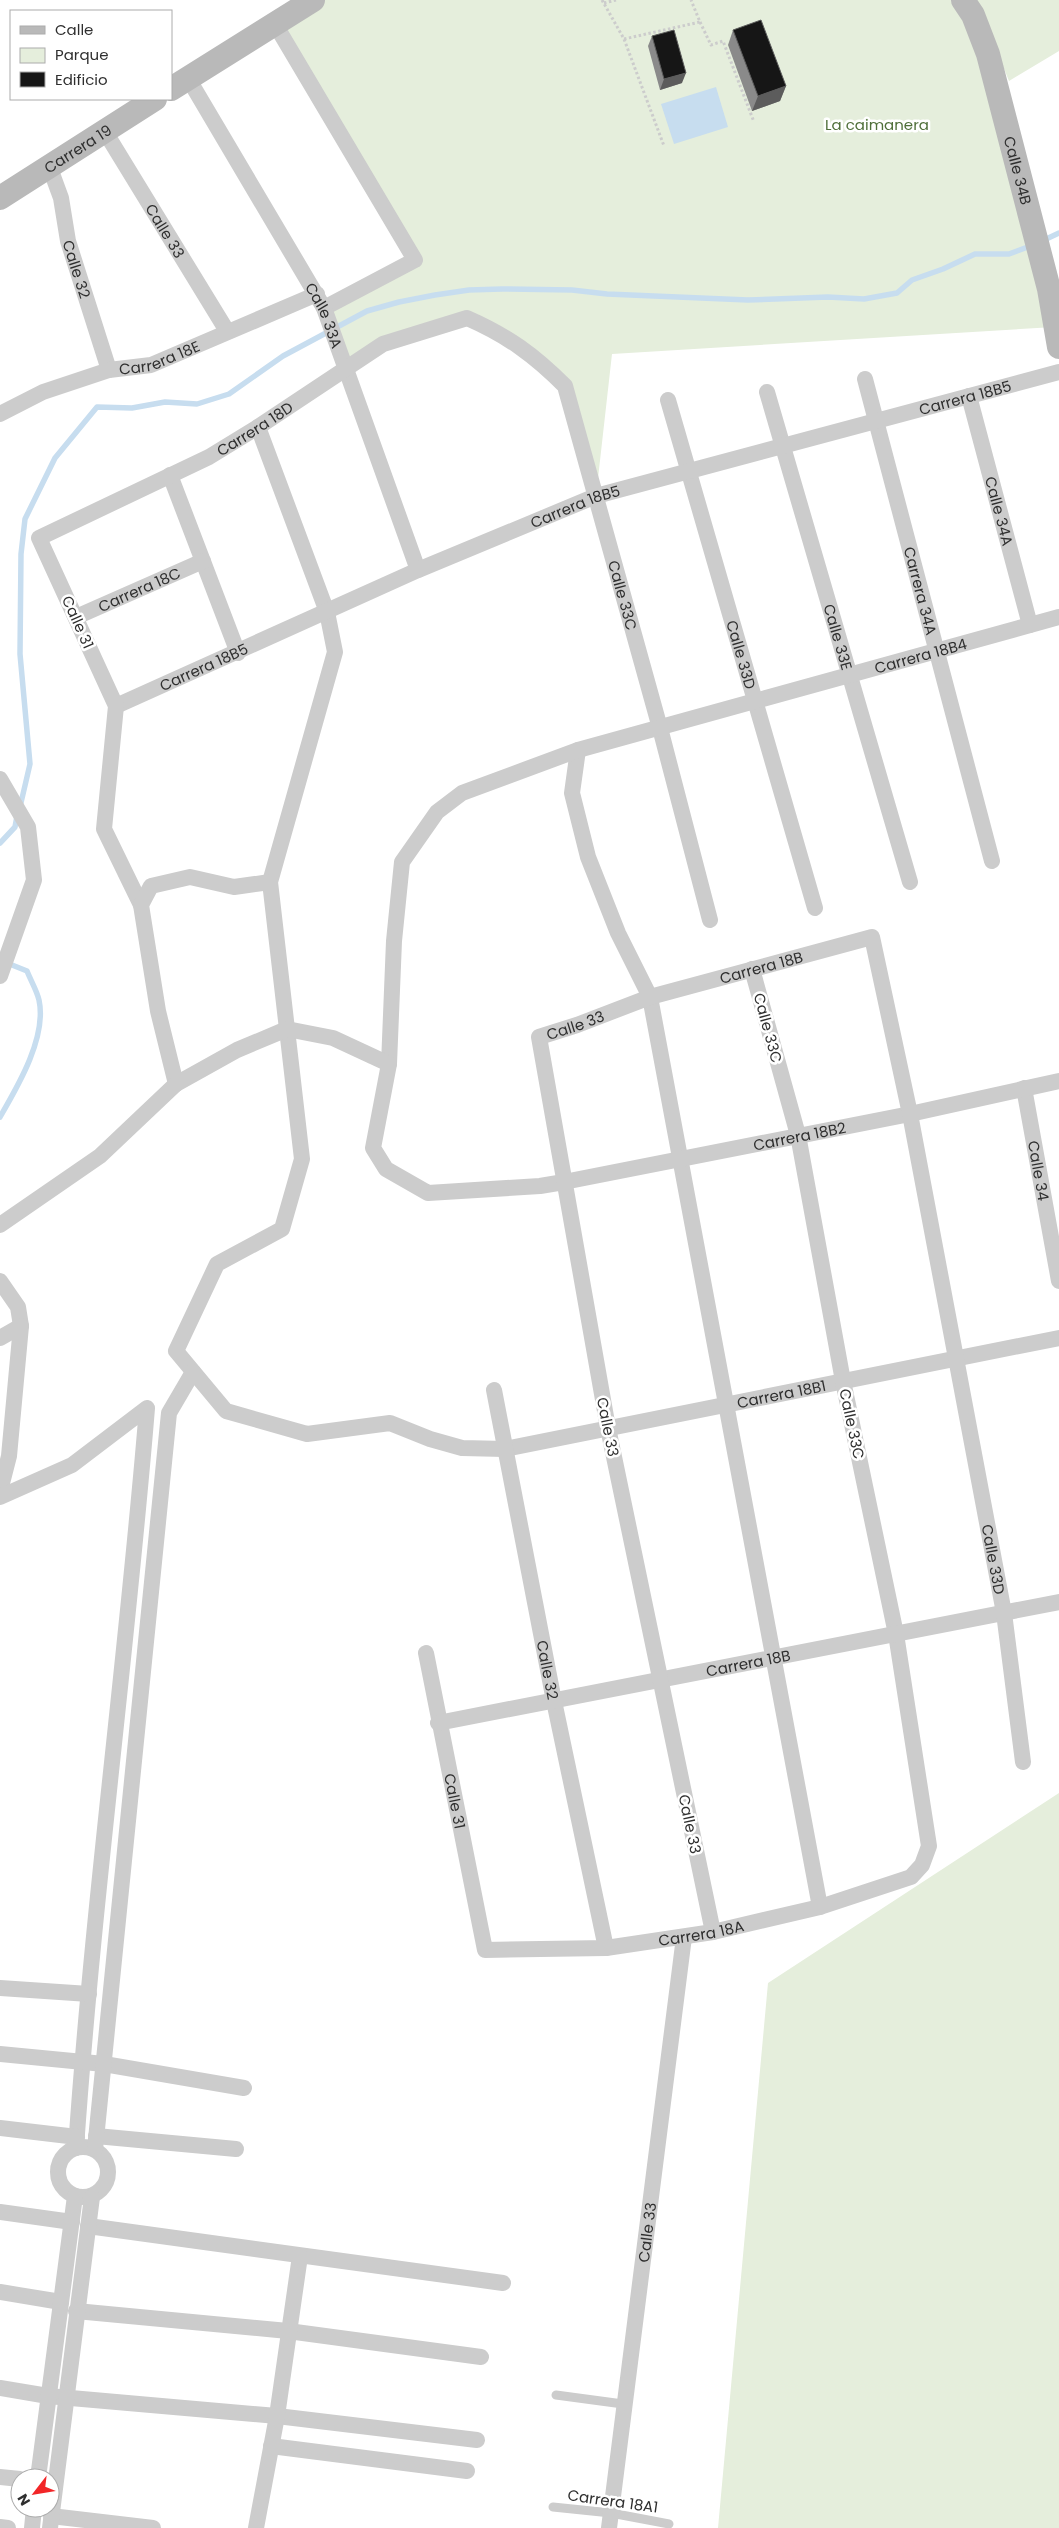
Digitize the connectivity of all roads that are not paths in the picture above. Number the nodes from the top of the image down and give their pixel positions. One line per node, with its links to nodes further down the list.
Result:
1 (313, 0): 3 (main road)
2 (963, 0): 12 (main road, Calle 34B)
3 (275, 24): 4 (main road); 9 (street, Carrera 18E)
4 (180, 84): 9 (street, Calle 33A)
5 (153, 100): 6 (main road, Carrera 19)
6 (104, 130): 7 (main road, Carrera 19); 11 (street, Calle 33)
7 (50, 168): 8 (main road, Carrera 19); 14 (street, Calle 32)
8 (0, 198)
9 (320, 301): 11 (street, Carrera 18E); 13 (street, Calle 33A)
10 (467, 318): 13 (street, Carrera 18D); 26 (street, Calle 33C)
11 (227, 331): 14 (street, Carrera 18E)
12 (1059, 347)
13 (347, 368): 22 (street, Carrera 18D); 29 (street, Calle 33A)
14 (109, 370): 20 (street, Carrera 18E)
15 (1059, 372): 18 (street, Carrera 18B5)
16 (865, 379): 21 (street, Carrera 34A)
17 (766, 392): 23 (street, Calle 33E)
18 (969, 396): 21 (street, Carrera 18B5); 33 (street, Calle 34A)
19 (668, 400): 24 (street, Calle 33D)
20 (0, 414)
21 (876, 421): 23 (street, Carrera 18B5); 34 (street, Carrera 34A)
22 (258, 427): 25 (street, Carrera 18D); 30 (street)
23 (782, 446): 24 (street, Carrera 18B5); 36 (street, Calle 33E)
24 (690, 470): 26 (street, Carrera 18B5); 37 (street, Calle 33D)
25 (170, 475): 27 (street, Carrera 18D); 28 (street)
26 (596, 496): 29 (street, Carrera 18B5); 39 (street, Calle 33C)
27 (39, 538): 32 (street, Calle 31)
28 (203, 561): 32 (street, Carrera 18C); 35 (street)
29 (418, 570): 30 (street, Carrera 18B5)
30 (327, 612): 35 (street, Carrera 18B5); 43 (street)
31 (1059, 617): 33 (street, Carrera 18B4)
32 (76, 618): 38 (street, Calle 31)
33 (1030, 625): 34 (street, Carrera 18B4)
34 (936, 651): 36 (street, Carrera 18B4); 42 (street, Carrera 34A)
35 (238, 653): 38 (street, Carrera 18B5)
36 (850, 675): 37 (street, Carrera 18B4); 44 (street, Calle 33E)
37 (756, 701): 39 (street, Carrera 18B4); 46 (street, Calle 33D)
38 (116, 706): 45 (street)
39 (660, 728): 40 (street, Carrera 18B4); 47 (street, Calle 33C)
40 (578, 750): 50 (street); 52 (street, Carrera 18B4)
41 (0, 779): 48 (street)
42 (992, 861)
43 (270, 882): 45 (street); 51 (street)
44 (910, 882)
45 (142, 905): 54 (street)
46 (815, 908)
47 (710, 920)
48 (1, 966)
49 (752, 969): 50 (street, Carrera 18B); 56 (street, Carrera 18B); 57 (street, Calle 33C)
50 (650, 997): 58 (street); 59 (street, Calle 33)
51 (287, 1029): 52 (street); 54 (street); 67 (street, Carrera 18B1)
52 (389, 1064): 59 (street, Carrera 18B2)
53 (1059, 1081): 55 (street, Carrera 18B2)
54 (176, 1084): 60 (street)
55 (1024, 1088): 56 (street, Carrera 18B2); 62 (street, Calle 34)
56 (910, 1114): 57 (street, Carrera 18B2); 66 (street)
57 (798, 1135): 58 (street, Carrera 18B2); 68 (street, Calle 33C)
58 (681, 1159): 59 (street, Carrera 18B2); 70 (street)
59 (564, 1182): 71 (street, Calle 33)
60 (0, 1225)
61 (0, 1281): 63 (street)
62 (1059, 1281)
63 (20, 1326): 64 (street); 73 (street)
64 (0, 1338)
65 (1059, 1338): 66 (street, Carrera 18B1)
66 (956, 1359): 68 (street, Carrera 18B1); 76 (street, Calle 33D)
67 (193, 1372): 72 (street, Carrera 18B1); 94 (street)
68 (843, 1381): 70 (street, Carrera 18B1); 77 (street, Calle 33C)
69 (494, 1390): 72 (street, Calle 32)
70 (726, 1404): 71 (street, Carrera 18B1); 79 (street)
71 (608, 1428): 72 (street, Carrera 18B1); 80 (street, Calle 33)
72 (505, 1448): 81 (street, Calle 32)
73 (0, 1491)
74 (0, 1497): 91 (street)
75 (1059, 1602): 76 (street, Carrera 18B)
76 (1004, 1613): 77 (street, Carrera 18B); 83 (street, Calle 33D)
77 (896, 1634): 79 (street, Carrera 18B); 84 (street, Calle 33C)
78 (426, 1654): 82 (street, Calle 31)
79 (774, 1658): 80 (street, Carrera 18B); 85 (street)
80 (659, 1680): 81 (street, Carrera 18B); 86 (street, Calle 33)
81 (554, 1700): 82 (street, Carrera 18B); 88 (street, Calle 32)
82 (438, 1723): 89 (street, Calle 31)
83 (1023, 1762)
84 (911, 1876): 85 (street, Carrera 18A)
85 (820, 1907): 86 (street, Carrera 18A)
86 (713, 1932): 87 (street, Carrera 18A)
87 (684, 1937): 88 (street, Carrera 18A); 116 (street, Calle 33)
88 (606, 1948): 89 (street, Carrera 18A)
89 (485, 1950)
90 (0, 1988): 91 (street)
91 (89, 1994): 93 (street)
92 (0, 2054): 93 (street)
93 (83, 2061): 94 (street); 97 (street)
94 (104, 2064): 95 (street); 98 (street)
95 (244, 2088)
96 (0, 2128): 97 (street)
97 (77, 2142): 98 (street); 100 (street)
98 (96, 2143): 99 (street); 101 (street)
99 (236, 2149)
100 (75, 2196): 101 (street); 103 (street)
101 (92, 2197): 104 (street)
102 (0, 2212): 103 (street)
103 (72, 2222): 108 (street)
104 (88, 2226): 105 (street); 109 (street)
105 (300, 2256): 106 (street); 110 (street)
106 (503, 2283)
107 (0, 2292): 108 (street)
108 (61, 2302): 114 (street)
109 (76, 2311): 110 (street); 115 (street)
110 (288, 2331): 111 (street); 117 (street)
111 (481, 2357)
112 (0, 2388): 114 (street)
113 (556, 2395): 116 (lane)
114 (48, 2396): 115 (street); 120 (street)
115 (66, 2397): 117 (street); 124 (street)
116 (623, 2404): 123 (street, Calle 33)
117 (277, 2416): 118 (street); 119 (street)
118 (477, 2440)
119 (272, 2446): 121 (street); 129 (street)
120 (39, 2468)
121 (467, 2471)
122 (553, 2507): 123 (lane, Carrera 18A1)
123 (610, 2520): 125 (lane, Carrera 18A1)
124 (50, 2522): 128 (street)
125 (669, 2524)
126 (0, 2527): 127 (street)
127 (8, 2528)
128 (153, 2528)
129 (256, 2528)

